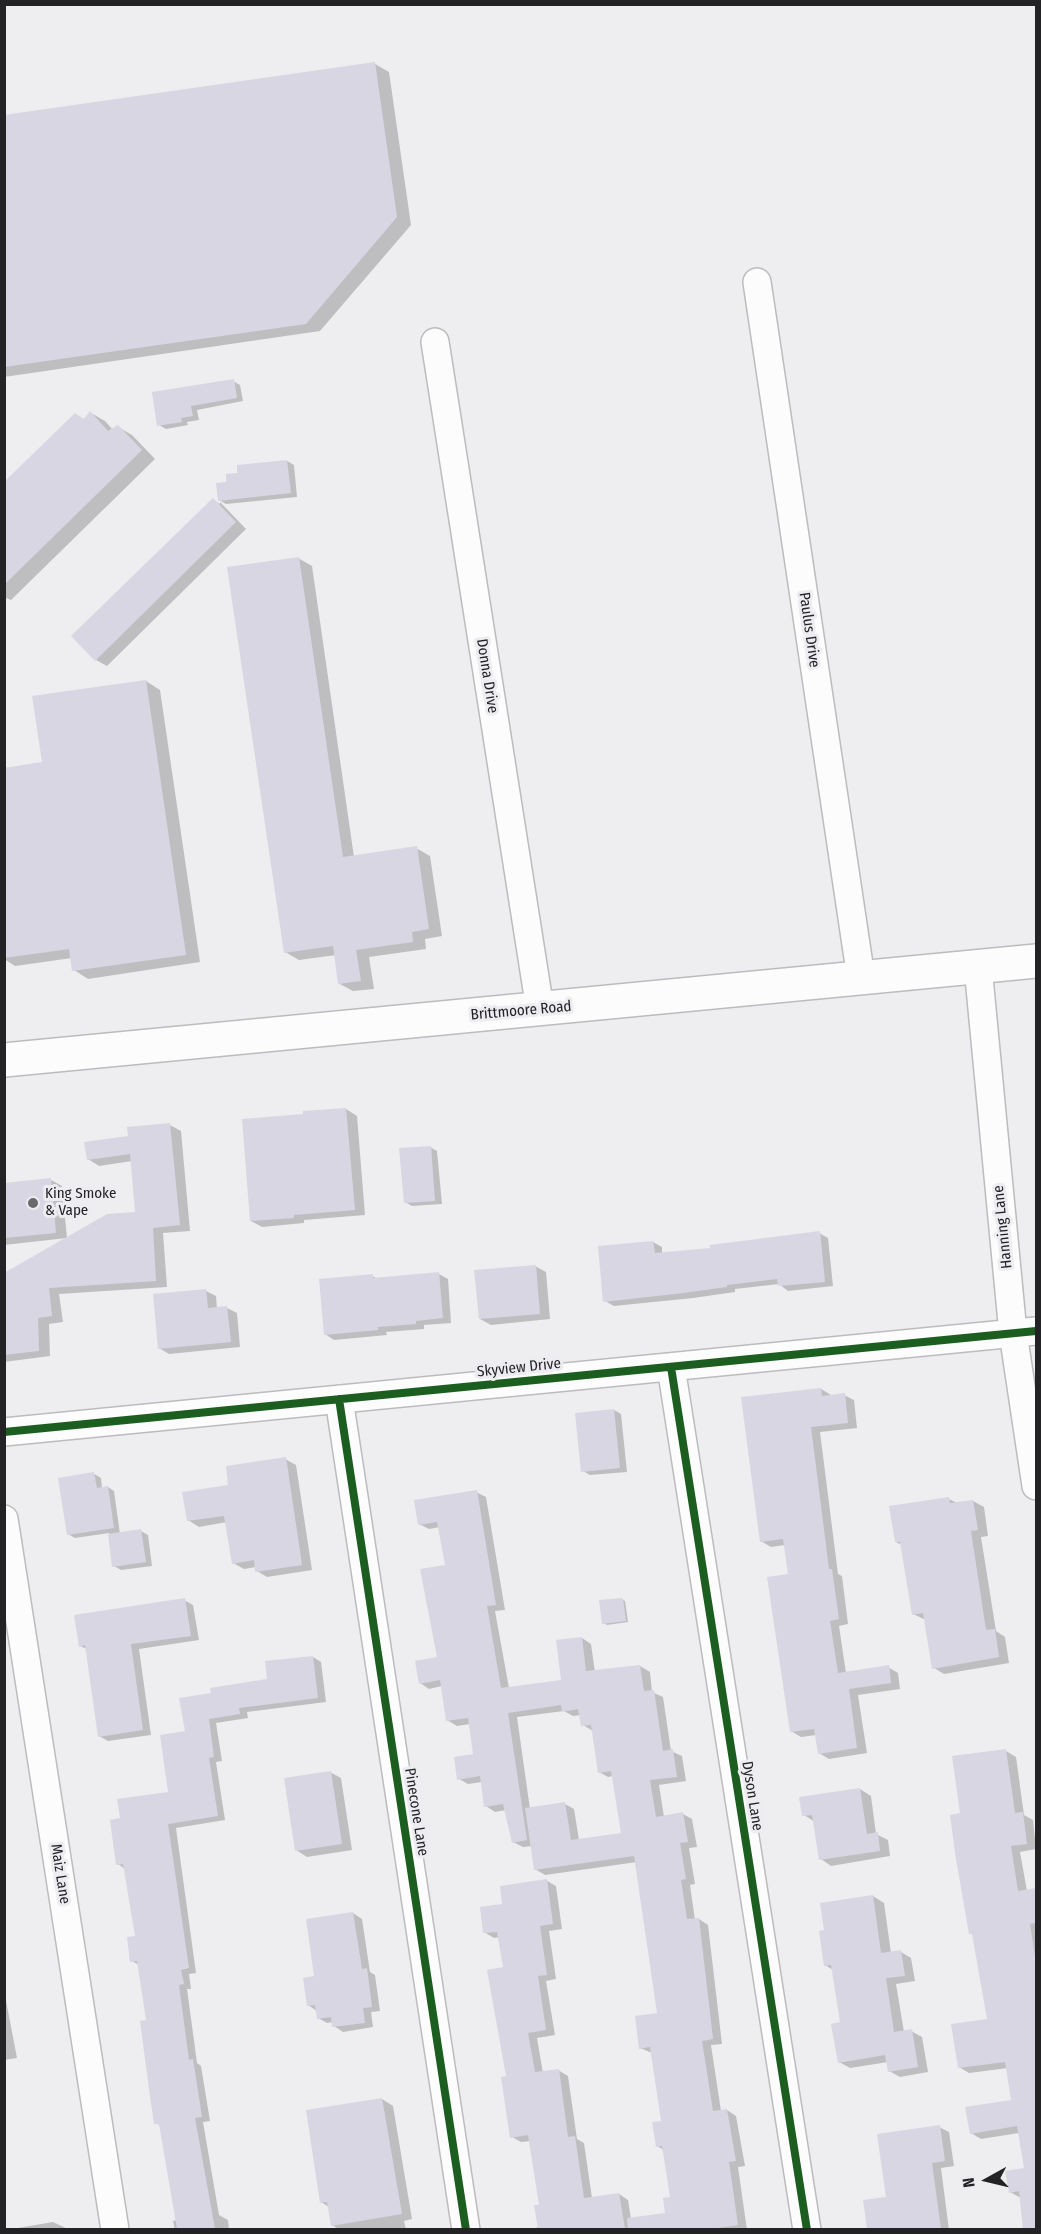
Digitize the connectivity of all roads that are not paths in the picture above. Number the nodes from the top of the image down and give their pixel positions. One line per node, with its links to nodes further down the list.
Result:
1 (758, 282): 5 (street, Paulus Drive)
2 (435, 342): 6 (street, Donna Drive)
3 (1036, 961): 4 (main road, Brittmoore Road)
4 (978, 967): 5 (main road, Brittmoore Road); 8 (street, Hanning Lane)
5 (861, 978): 6 (main road, Brittmoore Road)
6 (540, 1009): 7 (main road, Brittmoore Road)
7 (4, 1060)
8 (1025, 1332): 9 (street, Skyview Drive); 12 (street, Hanning Lane)
9 (671, 1367): 10 (street, Skyview Drive); 16 (street, Dyson Lane)
10 (339, 1399): 11 (street, Skyview Drive); 15 (street, Pinecone Lane)
11 (4, 1432)
12 (1036, 1486)
13 (4, 1519): 14 (street, Maiz Lane)
14 (115, 2229)
15 (466, 2229)
16 (807, 2229)

